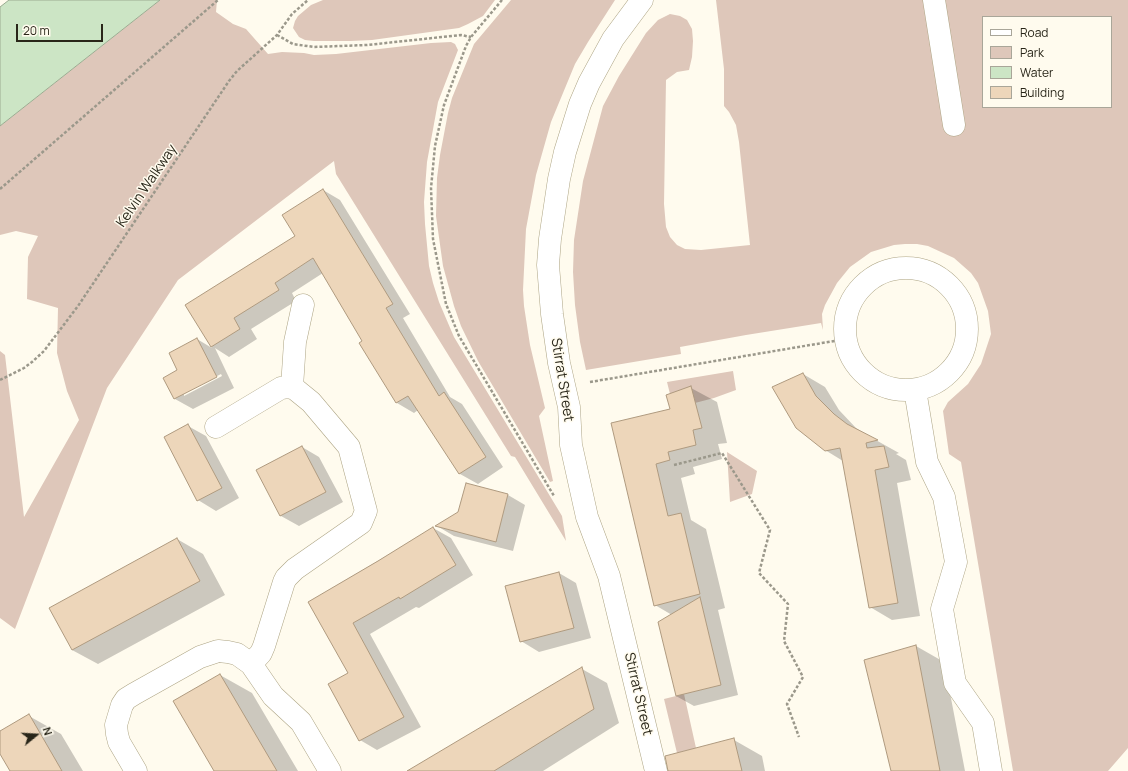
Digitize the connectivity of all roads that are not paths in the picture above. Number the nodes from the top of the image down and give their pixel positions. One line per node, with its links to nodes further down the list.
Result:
1 (642, 0): 9 (street, Stirrat Street)
2 (934, 0): 3 (street)
3 (954, 125)
4 (303, 305): 5 (street)
5 (292, 387): 7 (street); 8 (street)
6 (915, 390): 6 (street); 12 (street)
7 (216, 427)
8 (251, 664): 10 (street); 11 (street)
9 (653, 770)
10 (136, 771)
11 (330, 771)
12 (991, 771)

